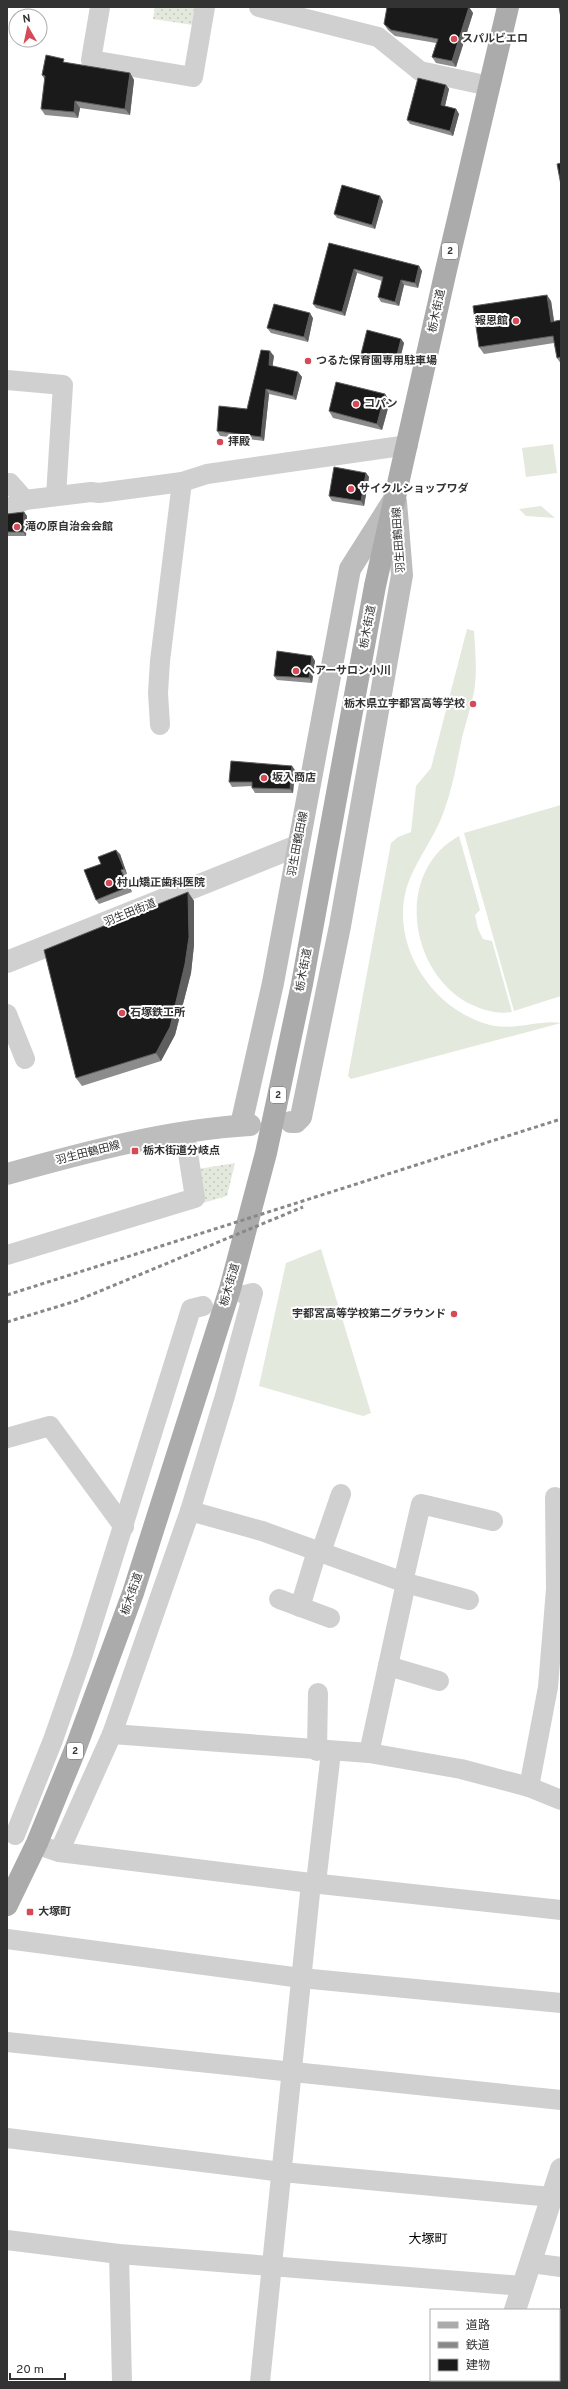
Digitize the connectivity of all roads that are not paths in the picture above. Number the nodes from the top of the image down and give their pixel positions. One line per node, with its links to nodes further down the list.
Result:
1 (100, 7): 2 (street)
2 (205, 7)
3 (259, 7): 5 (street)
4 (508, 7): 5 (main road, 栃木街道 / 2)
5 (489, 86): 7 (main road, 栃木街道 / 2)
6 (7, 380): 10 (street)
7 (408, 445): 8 (street); 11 (main road, 栃木街道 / 2)
8 (182, 482): 10 (street); 14 (street)
9 (7, 483): 12 (street)
10 (56, 496): 12 (street)
11 (396, 497): 15 (main road, 羽生田鶴田線); 19 (main road, 羽生田鶴田線); 48 (main road, 栃木街道 / 2)
12 (25, 500): 13 (street)
13 (7, 509)
14 (160, 725)
15 (297, 846): 16 (street, 羽生田街道); 20 (main road, 羽生田鶴田線)
16 (7, 962)
17 (7, 1014): 18 (street)
18 (24, 1059)
19 (291, 1122)
20 (184, 1134): 21 (main road, 羽生田鶴田線); 22 (street)
21 (7, 1174)
22 (7, 1256)
23 (245, 1295): 28 (street)
24 (203, 1306): 30 (street)
25 (7, 1438): 30 (street)
26 (341, 1494): 32 (street)
27 (555, 1497): 31 (street)
28 (190, 1511): 32 (street); 42 (street)
29 (493, 1521): 33 (street)
30 (124, 1527): 47 (street)
31 (559, 1534): 40 (street)
32 (319, 1552): 33 (street); 36 (street)
33 (405, 1583): 35 (street); 38 (street)
34 (279, 1599): 36 (street)
35 (469, 1600)
36 (300, 1607): 37 (street)
37 (330, 1618)
38 (388, 1666): 39 (street); 44 (street)
39 (439, 1680)
40 (554, 1687): 45 (street)
41 (318, 1693): 43 (street)
42 (112, 1734): 43 (street); 49 (street)
43 (324, 1751): 44 (street); 50 (street)
44 (369, 1753): 45 (street)
45 (529, 1787): 46 (street)
46 (561, 1800)
47 (11, 1834): 48 (street)
48 (37, 1844): 49 (street); 51 (main road, 栃木街道 / 2)
49 (59, 1852): 50 (street)
50 (314, 1883): 52 (street); 54 (street)
51 (7, 1906)
52 (561, 1910)
53 (7, 1939): 54 (street)
54 (301, 1978): 55 (street); 57 (street)
55 (561, 2003)
56 (7, 2042): 57 (street)
57 (292, 2073): 58 (street); 61 (street)
58 (561, 2100)
59 (7, 2138): 61 (street)
60 (561, 2169): 62 (street)
61 (282, 2172): 62 (street); 66 (street)
62 (552, 2197): 65 (street)
63 (7, 2240): 64 (street)
64 (119, 2254): 66 (street); 70 (street)
65 (531, 2263): 67 (street); 68 (street)
66 (272, 2266): 68 (street); 71 (street)
67 (561, 2267)
68 (523, 2286): 69 (street)
69 (515, 2309)
70 (122, 2382)
71 (260, 2382)

